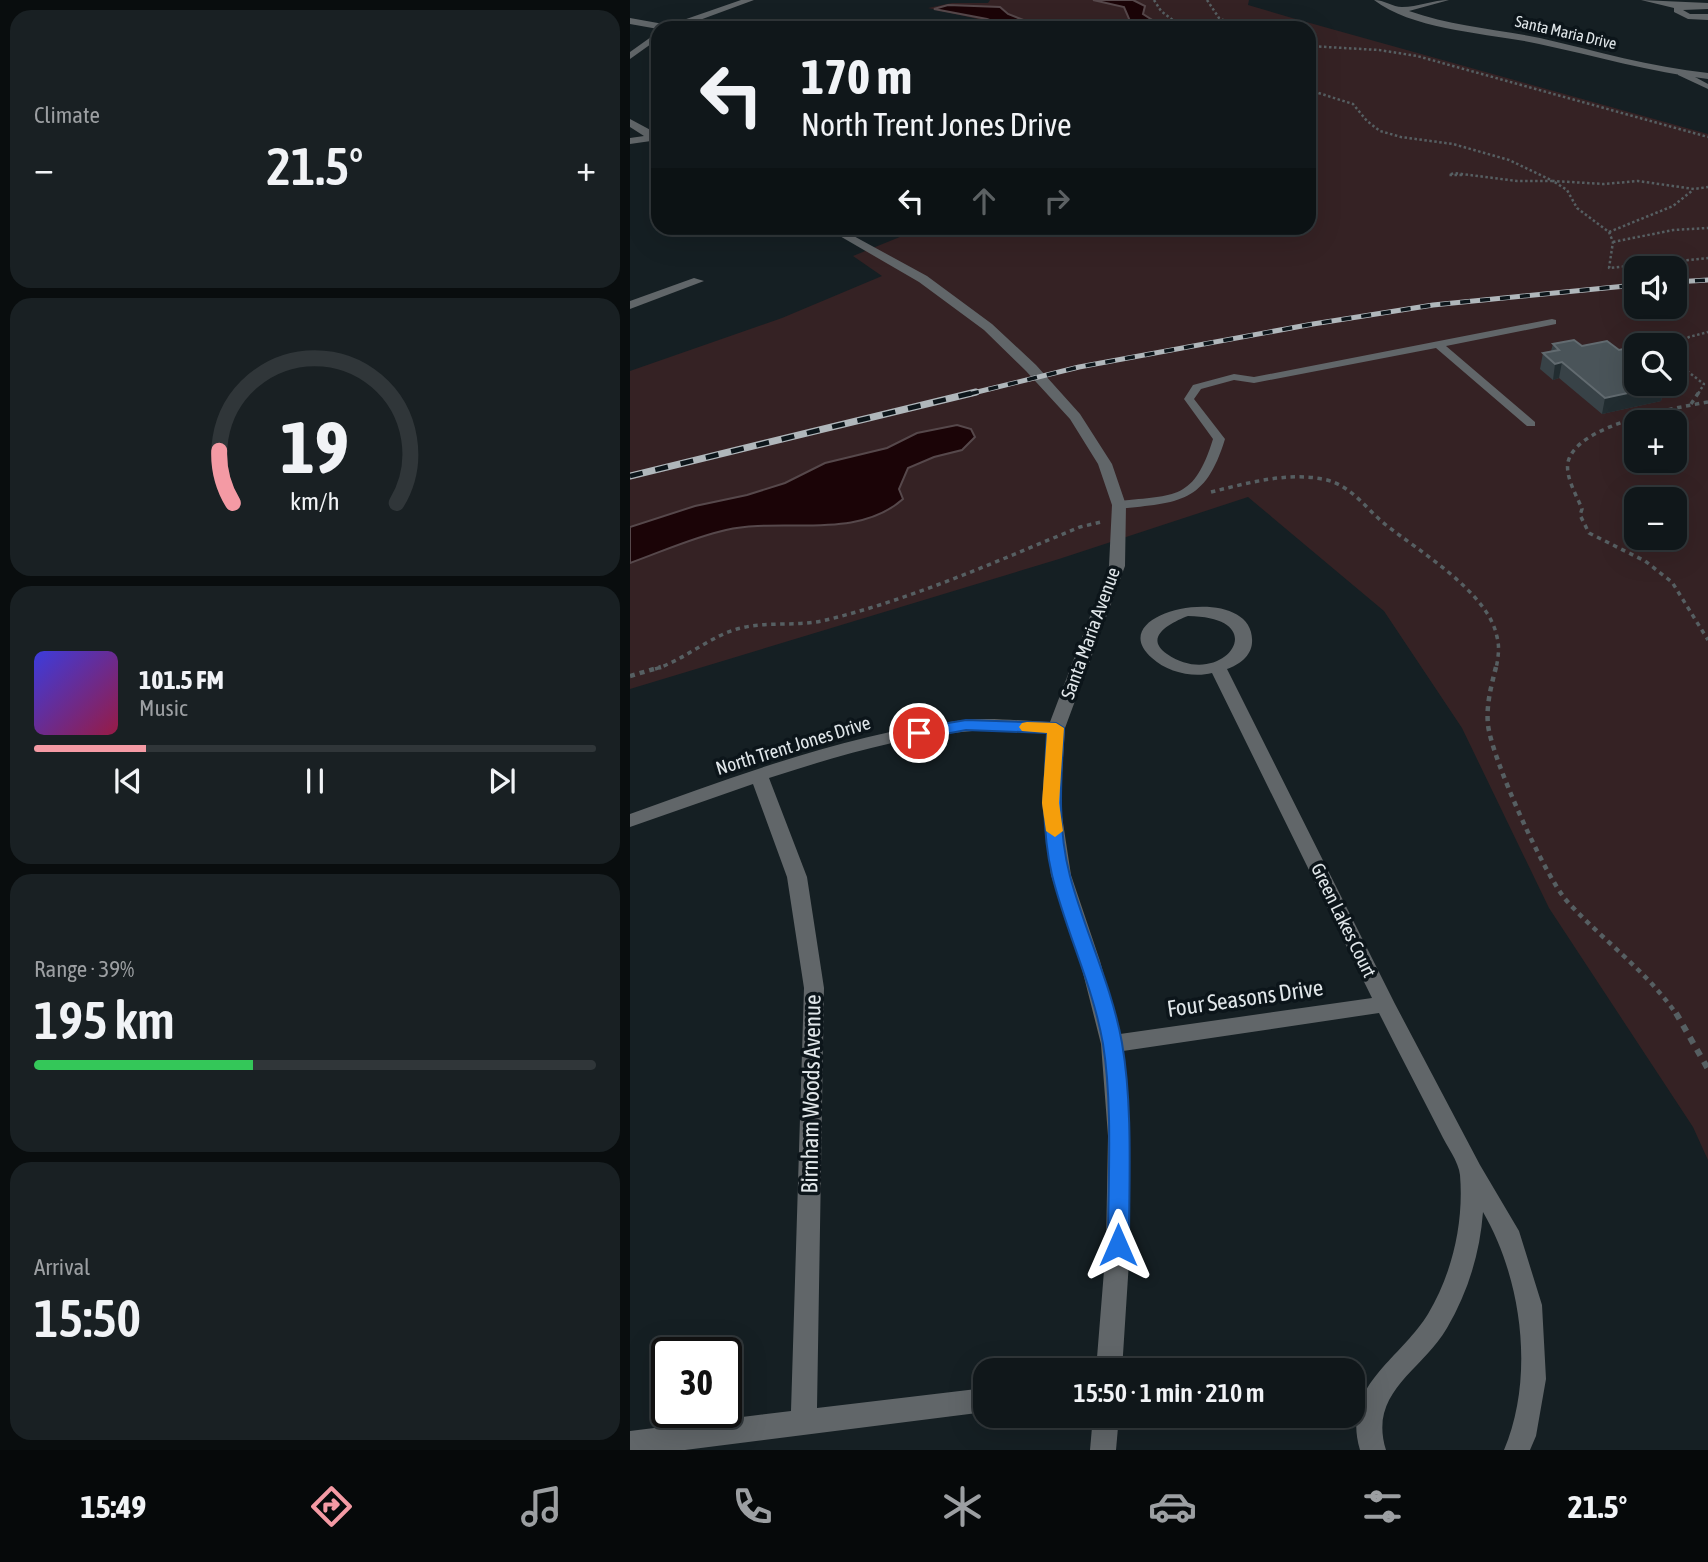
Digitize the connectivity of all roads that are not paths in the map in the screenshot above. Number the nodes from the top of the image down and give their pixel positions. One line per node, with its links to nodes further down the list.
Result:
1 (750, 0): 10 (street)
2 (1378, 0): 7 (street, Santa Maria Drive)
3 (1445, 0): 7 (street)
4 (1646, 0): 5 (street)
5 (1679, 6): 6 (street); 8 (street)
6 (1708, 6)
7 (1400, 10): 14 (street, Santa Maria Drive)
8 (1708, 17)
9 (630, 21): 11 (street)
10 (690, 21)
11 (651, 25)
12 (651, 40): 13 (street)
13 (630, 56)
14 (1681, 73): 15 (street, Santa Maria Drive); 16 (lane)
15 (1708, 76)
16 (1708, 87)
17 (630, 122): 18 (street)
18 (651, 136)
19 (651, 139): 20 (street)
20 (630, 141)
21 (844, 235): 27 (street, Santa Maria Avenue)
22 (698, 281): 23 (street)
23 (630, 304)
24 (1552, 322): 25 (lane)
25 (1438, 344): 26 (lane); 27 (lane)
26 (1531, 424)
27 (1119, 505): 29 (street, Santa Maria Avenue)
28 (1217, 667): 28 (street); 32 (street, Green Lakes Court)
29 (1056, 728): 30 (street, North Trent Jones Drive); 33 (street, Santa Maria Avenue)
30 (758, 774): 31 (street, North Trent Jones Drive); 37 (street, Birnham Woods Avenue)
31 (630, 821)
32 (1385, 1004): 33 (street, Four Seasons Drive); 34 (street, Green Lakes Court)
33 (1112, 1044): 35 (street, Santa Maria Avenue)
34 (1472, 1172): 41 (street, Green Lakes Court); 42 (street, Green Lakes Court)
35 (1110, 1358)
36 (973, 1401): 37 (street)
37 (804, 1422): 39 (street)
38 (1105, 1428): 40 (street)
39 (630, 1444)
40 (1103, 1450)
41 (1373, 1450)
42 (1517, 1450)

